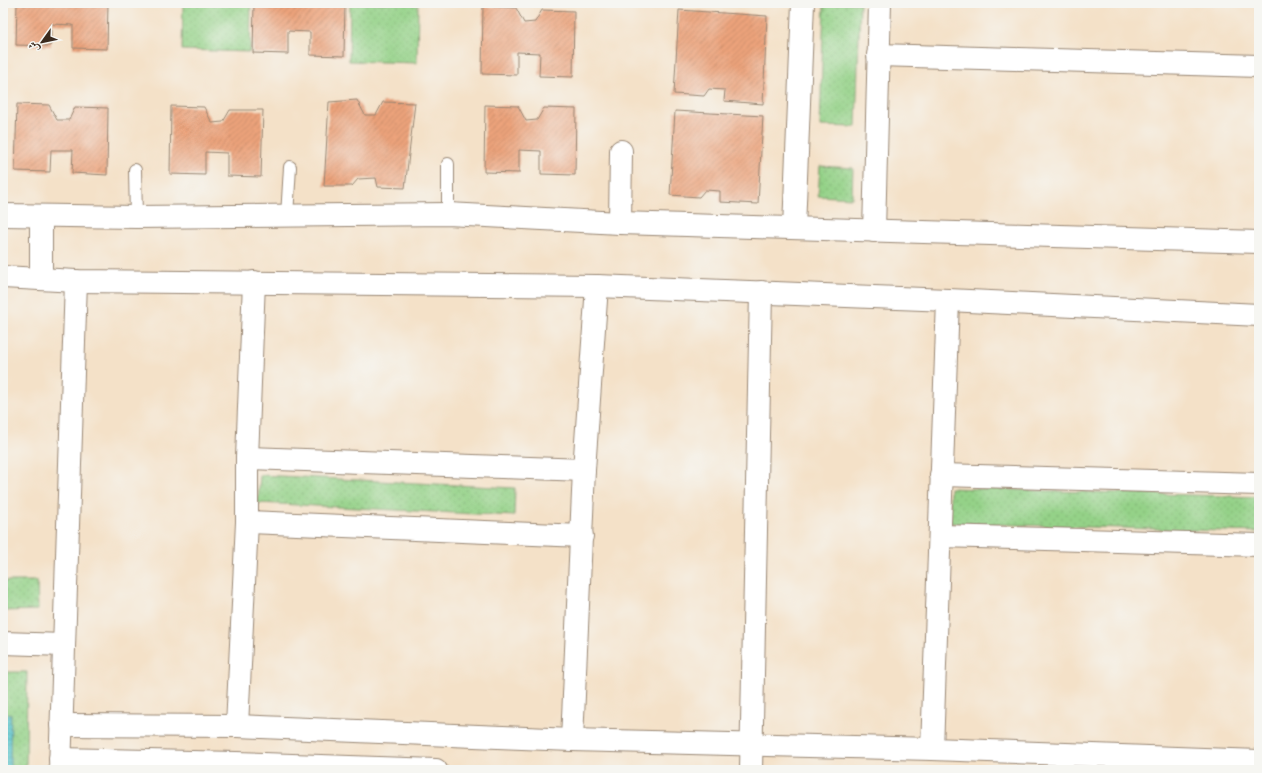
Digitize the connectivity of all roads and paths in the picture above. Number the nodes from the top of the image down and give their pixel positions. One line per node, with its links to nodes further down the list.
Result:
1 (803, 3): 15 (street)
2 (880, 3): 3 (street)
3 (878, 55): 4 (street); 16 (street)
4 (1259, 66)
5 (620, 150): 14 (street)
6 (448, 164): 9 (lane)
7 (290, 167): 12 (lane)
8 (136, 170): 13 (lane)
9 (448, 214): 12 (street); 14 (street)
10 (3, 215): 11 (street)
11 (41, 216): 13 (street); 19 (street)
12 (287, 216): 13 (street)
13 (136, 217)
14 (620, 223): 15 (street)
15 (794, 228): 16 (street)
16 (874, 231): 17 (street)
17 (1259, 242)
18 (3, 277): 19 (street)
19 (41, 279): 20 (street)
20 (76, 281): 21 (street); 35 (street)
21 (254, 282): 22 (street); 26 (street)
22 (597, 286): 23 (street); 27 (street)
23 (761, 292): 24 (street); 39 (street)
24 (948, 300): 25 (street); 28 (street)
25 (1259, 316)
26 (247, 458): 27 (street); 30 (street)
27 (584, 470): 31 (street)
28 (941, 474): 29 (street); 32 (street)
29 (1259, 484)
30 (247, 522): 31 (street); 37 (street)
31 (582, 536): 38 (street)
32 (940, 536): 33 (street); 40 (street)
33 (1259, 545)
34 (3, 642): 35 (street)
35 (64, 645): 36 (street)
36 (62, 725): 37 (street); 42 (street)
37 (237, 726): 38 (street)
38 (572, 740): 39 (street)
39 (751, 745): 40 (street); 45 (street)
40 (932, 749): 41 (street)
41 (1259, 761)
42 (60, 764): 43 (street)
43 (236, 766): 44 (street)
44 (436, 770)
45 (751, 770)

